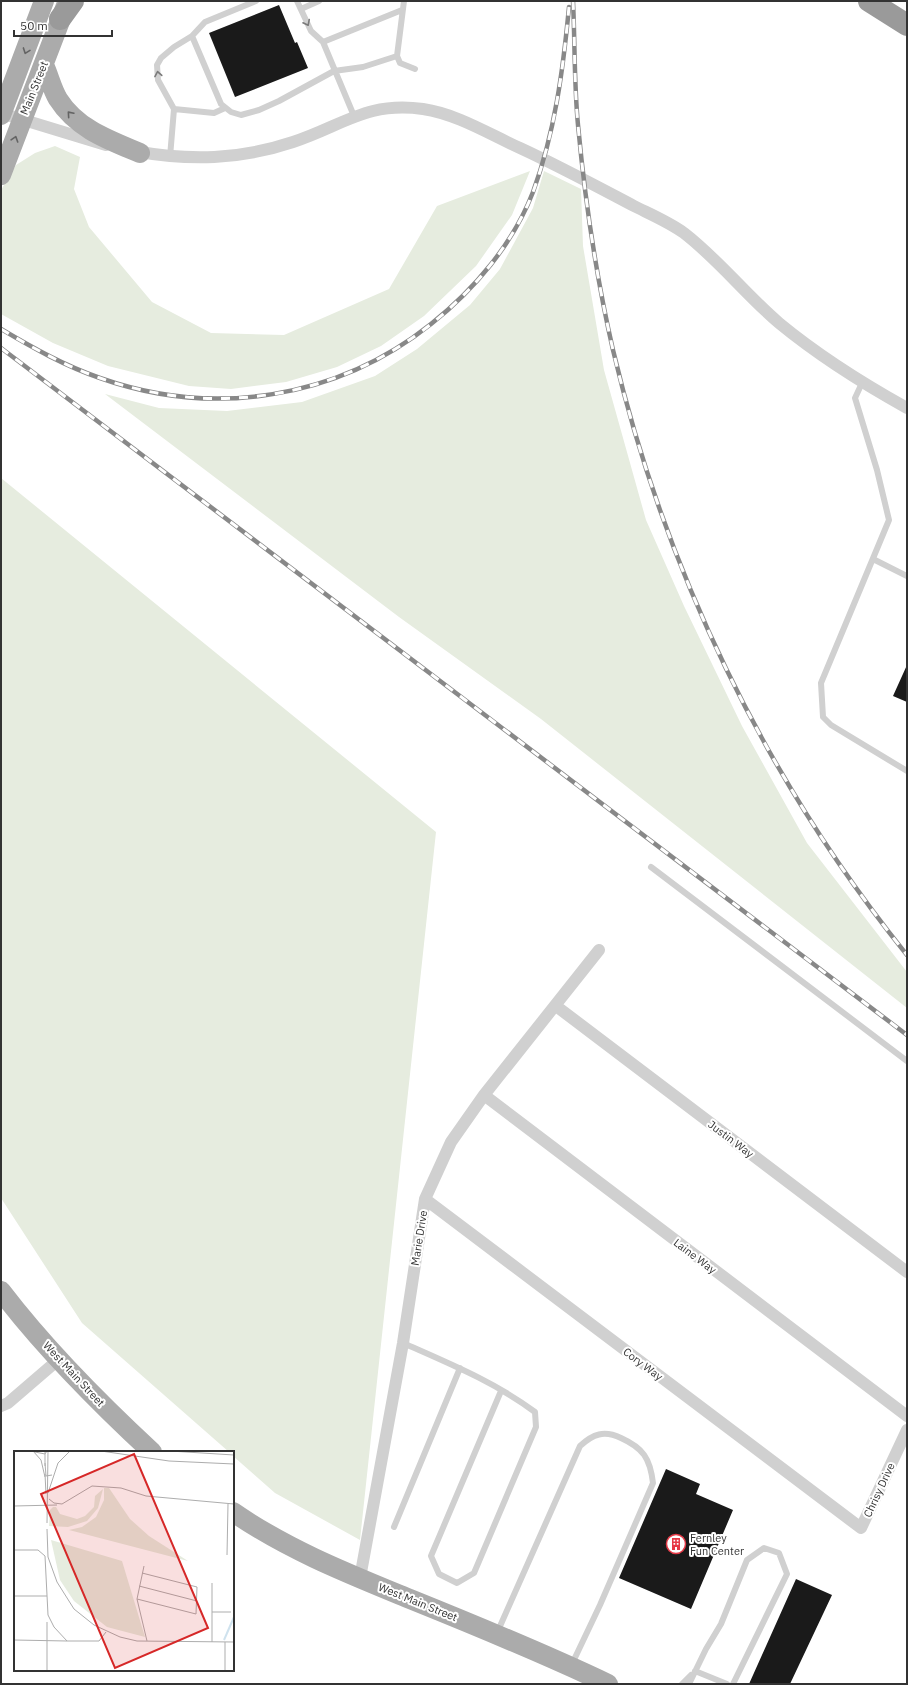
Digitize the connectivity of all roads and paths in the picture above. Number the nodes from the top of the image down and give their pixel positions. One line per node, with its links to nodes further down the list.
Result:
1 (44, 1): 20 (main road, Main Street, one-way to 20)
2 (73, 1): 9 (highway)
3 (256, 1): 12 (lane)
4 (297, 1): 8 (lane)
5 (319, 1): 8 (lane)
6 (404, 1): 10 (lane)
7 (869, 1): 11 (highway)
8 (300, 9): 13 (lane, one-way to 13)
9 (64, 10): 15 (main road, Main Street)
10 (402, 10): 13 (lane); 14 (lane)
11 (907, 25)
12 (192, 36): 18 (lane); 19 (lane, one-way to 12)
13 (323, 42): 17 (lane)
14 (396, 56): 16 (lane); 17 (lane)
15 (44, 65): 22 (main road, Main Street); 23 (main road, one-way to 15)
16 (416, 69)
17 (334, 71): 18 (lane); 21 (lane)
18 (225, 108): 19 (lane)
19 (174, 109): 24 (lane)
20 (1, 114): 22 (street)
21 (354, 116): 24 (street); 26 (street)
22 (21, 119): 23 (street); 25 (main road, Main Street, one-way to 22)
23 (140, 152): 24 (street)
24 (170, 157)
25 (1, 175)
26 (862, 383): 27 (street); 28 (lane)
27 (907, 408)
28 (873, 559): 29 (lane); 30 (lane)
29 (907, 576)
30 (907, 771)
31 (651, 867): 34 (lane)
32 (599, 950): 33 (street, Marie Drive)
33 (556, 1006): 35 (street, Marie Drive); 37 (street, Justin Way)
34 (907, 1061)
35 (484, 1095): 36 (street, Marie Drive); 44 (street, Laine Way)
36 (424, 1199): 39 (street, Marie Drive); 49 (street, Cory Way)
37 (907, 1272)
38 (1, 1291): 40 (main road, West Main Street)
39 (403, 1343): 41 (lane); 50 (street, Marie Drive)
40 (58, 1360): 43 (street); 46 (main road, West Main Street)
41 (460, 1368): 42 (lane); 48 (lane)
42 (501, 1391): 42 (lane)
43 (1, 1406)
44 (907, 1416)
45 (907, 1430): 49 (street, Chrisy Drive)
46 (151, 1451)
47 (234, 1513): 50 (main road, West Main Street)
48 (394, 1527)
49 (861, 1528)
50 (360, 1578): 51 (main road, West Main Street)
51 (497, 1634): 52 (main road, West Main Street); 52 (lane)
52 (570, 1666): 55 (main road, West Main Street)
53 (695, 1672): 54 (lane); 56 (lane); 57 (lane); 60 (lane)
54 (706, 1676): 58 (lane); 59 (lane)
55 (608, 1684)
56 (682, 1684)
57 (689, 1684)
58 (705, 1684)
59 (727, 1684)
60 (734, 1684)

